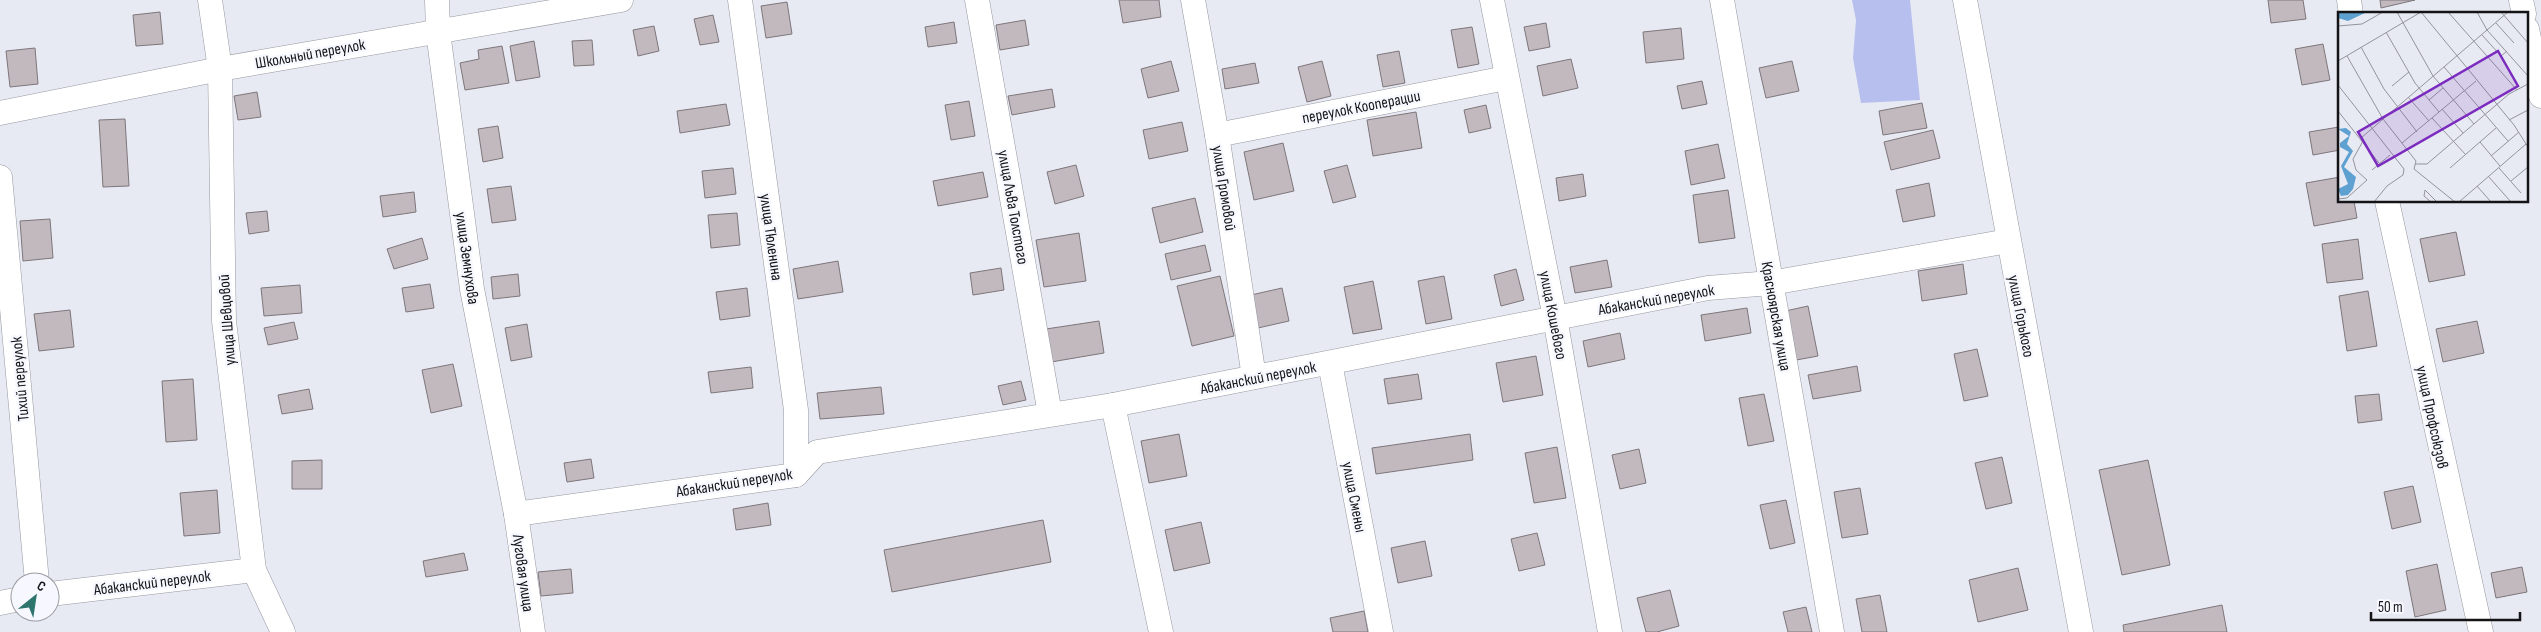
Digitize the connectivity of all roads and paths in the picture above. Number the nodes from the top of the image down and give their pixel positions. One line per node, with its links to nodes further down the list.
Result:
1 (210, 0): 12 (street, улица Шевцовой)
2 (437, 0): 10 (street, улица Земнухова)
3 (621, 0): 10 (street, Школьный переулок)
4 (740, 0): 26 (street, улица Тюленина)
5 (977, 0): 25 (street, улица Льва Толстого)
6 (1193, 0): 16 (street, улица Громовой)
7 (1492, 0): 13 (street, улица Кошевого)
8 (1722, 0): 20 (street, Красноярская улица)
9 (1965, 0): 19 (street, улица Горького)
10 (438, 32): 12 (street, Школьный переулок); 27 (street, улица Земнухова)
11 (2528, 35): 14 (street)
12 (220, 69): 15 (street, Школьный переулок); 28 (street, улица Шевцовой)
13 (1506, 78): 16 (street, переулок Кооперации); 21 (street, улица Кошевого)
14 (2541, 96)
15 (0, 113)
16 (1217, 135): 23 (street, улица Громовой)
17 (0, 177): 29 (street, Тихий переулок)
18 (2387, 202): 38 (street, улица Профсоюзов)
19 (2008, 241): 20 (street, Абаканский переулок); 37 (street, улица Горького)
20 (1771, 283): 21 (street, Абаканский переулок); 36 (street, Красноярская улица)
21 (1555, 318): 22 (street, Абаканский переулок); 35 (street, улица Кошевого)
22 (1330, 363): 23 (street, Абаканский переулок); 34 (street, улица Смены)
23 (1254, 377): 24 (street, Абаканский переулок)
24 (1113, 405): 25 (street, Абаканский переулок); 33 (street)
25 (1050, 414): 26 (street, Абаканский переулок)
26 (796, 475): 27 (street, Абаканский переулок)
27 (516, 514): 32 (street, Луговая улица)
28 (254, 570): 30 (street, Абаканский переулок); 31 (street, улица Шевцовой)
29 (36, 572)
30 (60, 593)
31 (283, 632)
32 (533, 632)
33 (1161, 632)
34 (1381, 632)
35 (1610, 632)
36 (1832, 632)
37 (2081, 632)
38 (2480, 632)

